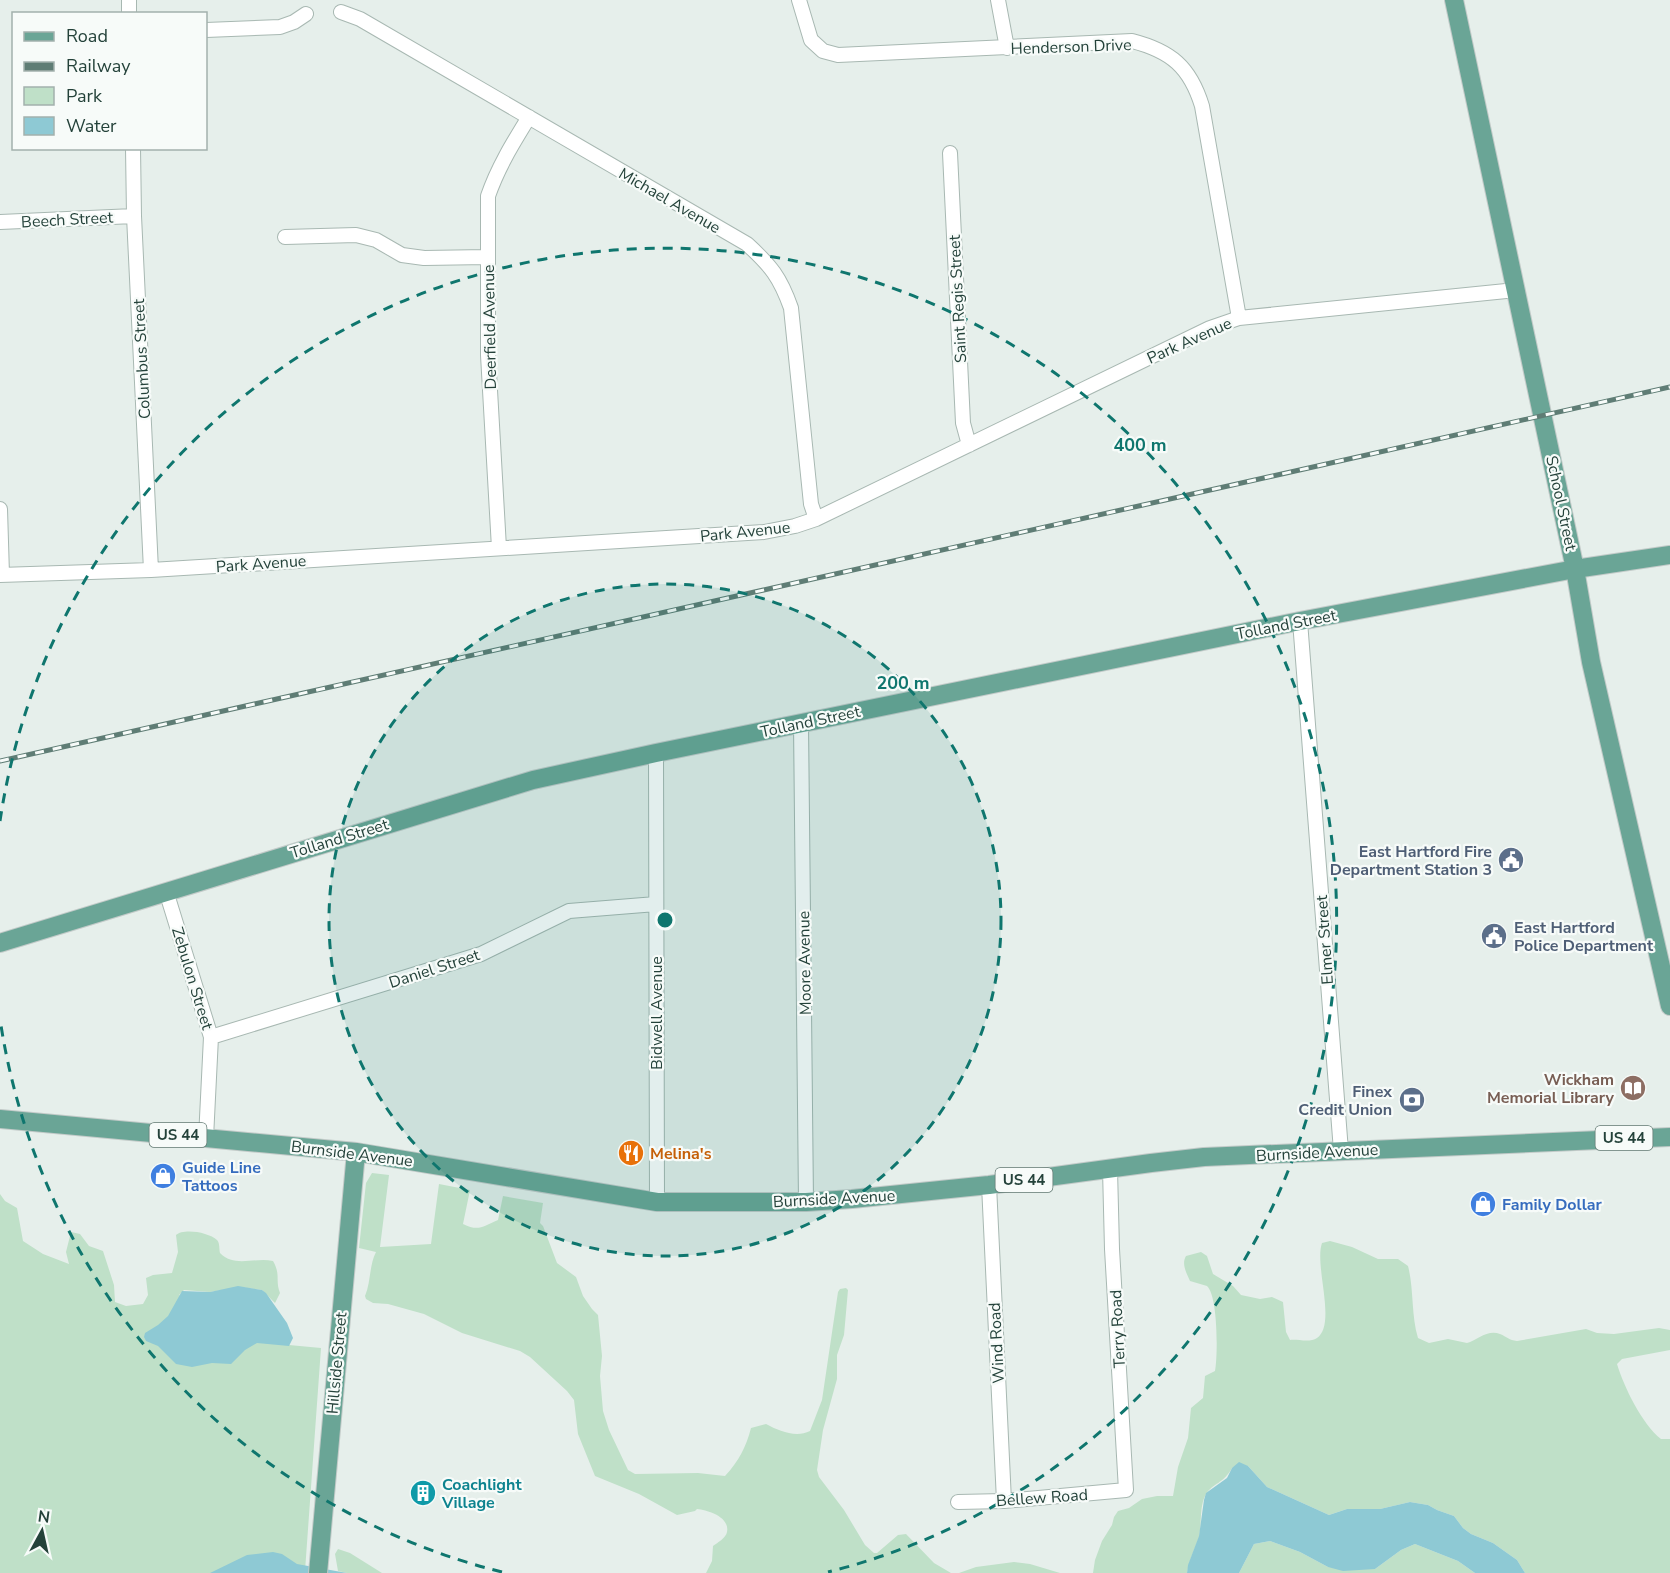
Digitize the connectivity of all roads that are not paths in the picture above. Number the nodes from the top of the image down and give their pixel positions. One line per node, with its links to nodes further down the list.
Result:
1 (799, 0): 7 (street, Henderson Drive)
2 (998, 0): 7 (street)
3 (1454, 0): 15 (main road, School Street)
4 (341, 12): 8 (street, Michael Avenue)
5 (306, 14): 6 (street)
6 (207, 30)
7 (1007, 48): 16 (street, Henderson Drive)
8 (529, 117): 14 (street, Deerfield Avenue); 19 (street, Michael Avenue)
9 (133, 150): 11 (street, Columbus Street)
10 (950, 153): 17 (street, Saint Regis Street)
11 (134, 216): 12 (street, Beech Street); 23 (street, Columbus Street)
12 (0, 222)
13 (285, 237): 14 (street)
14 (487, 257): 20 (street, Deerfield Avenue)
15 (1516, 290): 16 (street, Park Avenue); 22 (main road, School Street)
16 (1239, 318): 17 (street, Park Avenue)
17 (969, 445): 19 (street, Park Avenue)
18 (0, 509): 24 (street)
19 (816, 519): 20 (street, Park Avenue)
20 (499, 548): 23 (street, Park Avenue)
21 (1670, 555): 22 (main road, Tolland Street)
22 (1575, 569): 25 (main road, Tolland Street); 31 (main road, School Street)
23 (151, 570): 24 (street, Park Avenue)
24 (1, 575)
25 (1300, 621): 26 (main road, Tolland Street); 36 (street, Elmer Street)
26 (801, 723): 27 (main road, Tolland Street); 41 (street, Moore Avenue)
27 (656, 753): 28 (main road, Tolland Street); 29 (street, Bidwell Avenue)
28 (166, 891): 30 (main road, Tolland Street); 32 (street, Zebulon Street)
29 (656, 904): 32 (street, Daniel Street); 40 (street, Bidwell Avenue)
30 (0, 943)
31 (1670, 1006)
32 (211, 1037): 35 (street, Zebulon Street)
33 (0, 1119): 35 (main road, Burnside Avenue / US 44)
34 (1670, 1137): 36 (main road, Burnside Avenue / US 44)
35 (206, 1138): 37 (main road, Burnside Avenue / US 44)
36 (1341, 1150): 38 (main road, Burnside Avenue / US 44)
37 (356, 1152): 40 (main road, Burnside Avenue / US 44); 45 (main road, Hillside Street)
38 (1110, 1169): 39 (main road, Burnside Avenue / US 44); 42 (street, Terry Road)
39 (989, 1185): 41 (main road, Burnside Avenue / US 44); 43 (street, Wind Road)
40 (657, 1202): 41 (main road, Burnside Avenue / US 44)
41 (806, 1202)
42 (1126, 1490): 43 (street, Bellew Road)
43 (1004, 1501): 44 (street, Bellew Road)
44 (958, 1502)
45 (319, 1564)

